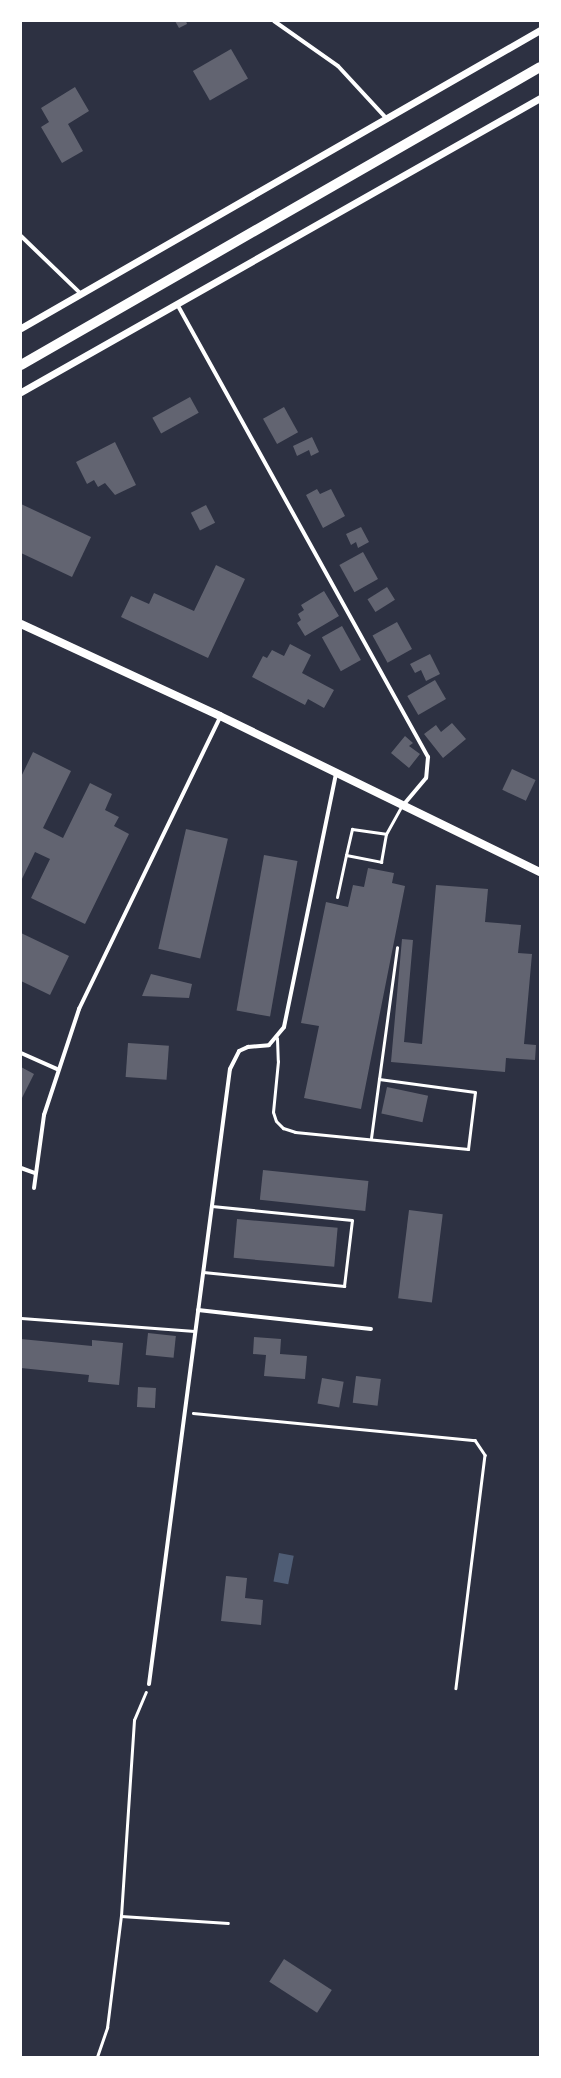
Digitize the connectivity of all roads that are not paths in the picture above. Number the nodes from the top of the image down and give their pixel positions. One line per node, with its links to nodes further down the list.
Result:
1 (274, 21): 5 (street)
2 (540, 30): 5 (street)
3 (540, 67): 10 (main road)
4 (540, 98): 8 (street)
5 (385, 118): 7 (street)
6 (21, 236): 7 (street)
7 (82, 294): 9 (street)
8 (177, 304): 11 (street); 15 (street)
9 (21, 328)
10 (21, 365)
11 (21, 392)
12 (21, 624): 13 (main road)
13 (220, 716): 14 (main road); 23 (street)
14 (336, 773): 15 (main road); 21 (street)
15 (402, 805): 16 (lane); 18 (main road)
16 (386, 834): 17 (lane); 17 (lane)
17 (346, 856): 19 (lane)
18 (540, 872)
19 (337, 897)
20 (397, 947): 24 (lane)
21 (277, 1038): 25 (lane); 29 (street)
22 (21, 1053): 23 (street)
23 (57, 1069): 27 (street)
24 (379, 1079): 25 (lane); 25 (lane)
25 (371, 1138)
26 (21, 1168): 27 (street)
27 (35, 1173): 28 (street)
28 (34, 1188)
29 (212, 1206): 30 (street); 30 (lane)
30 (203, 1272): 31 (street)
31 (198, 1310): 33 (street); 34 (street)
32 (21, 1318): 34 (lane)
33 (371, 1329)
34 (195, 1331): 35 (street)
35 (149, 1684)

